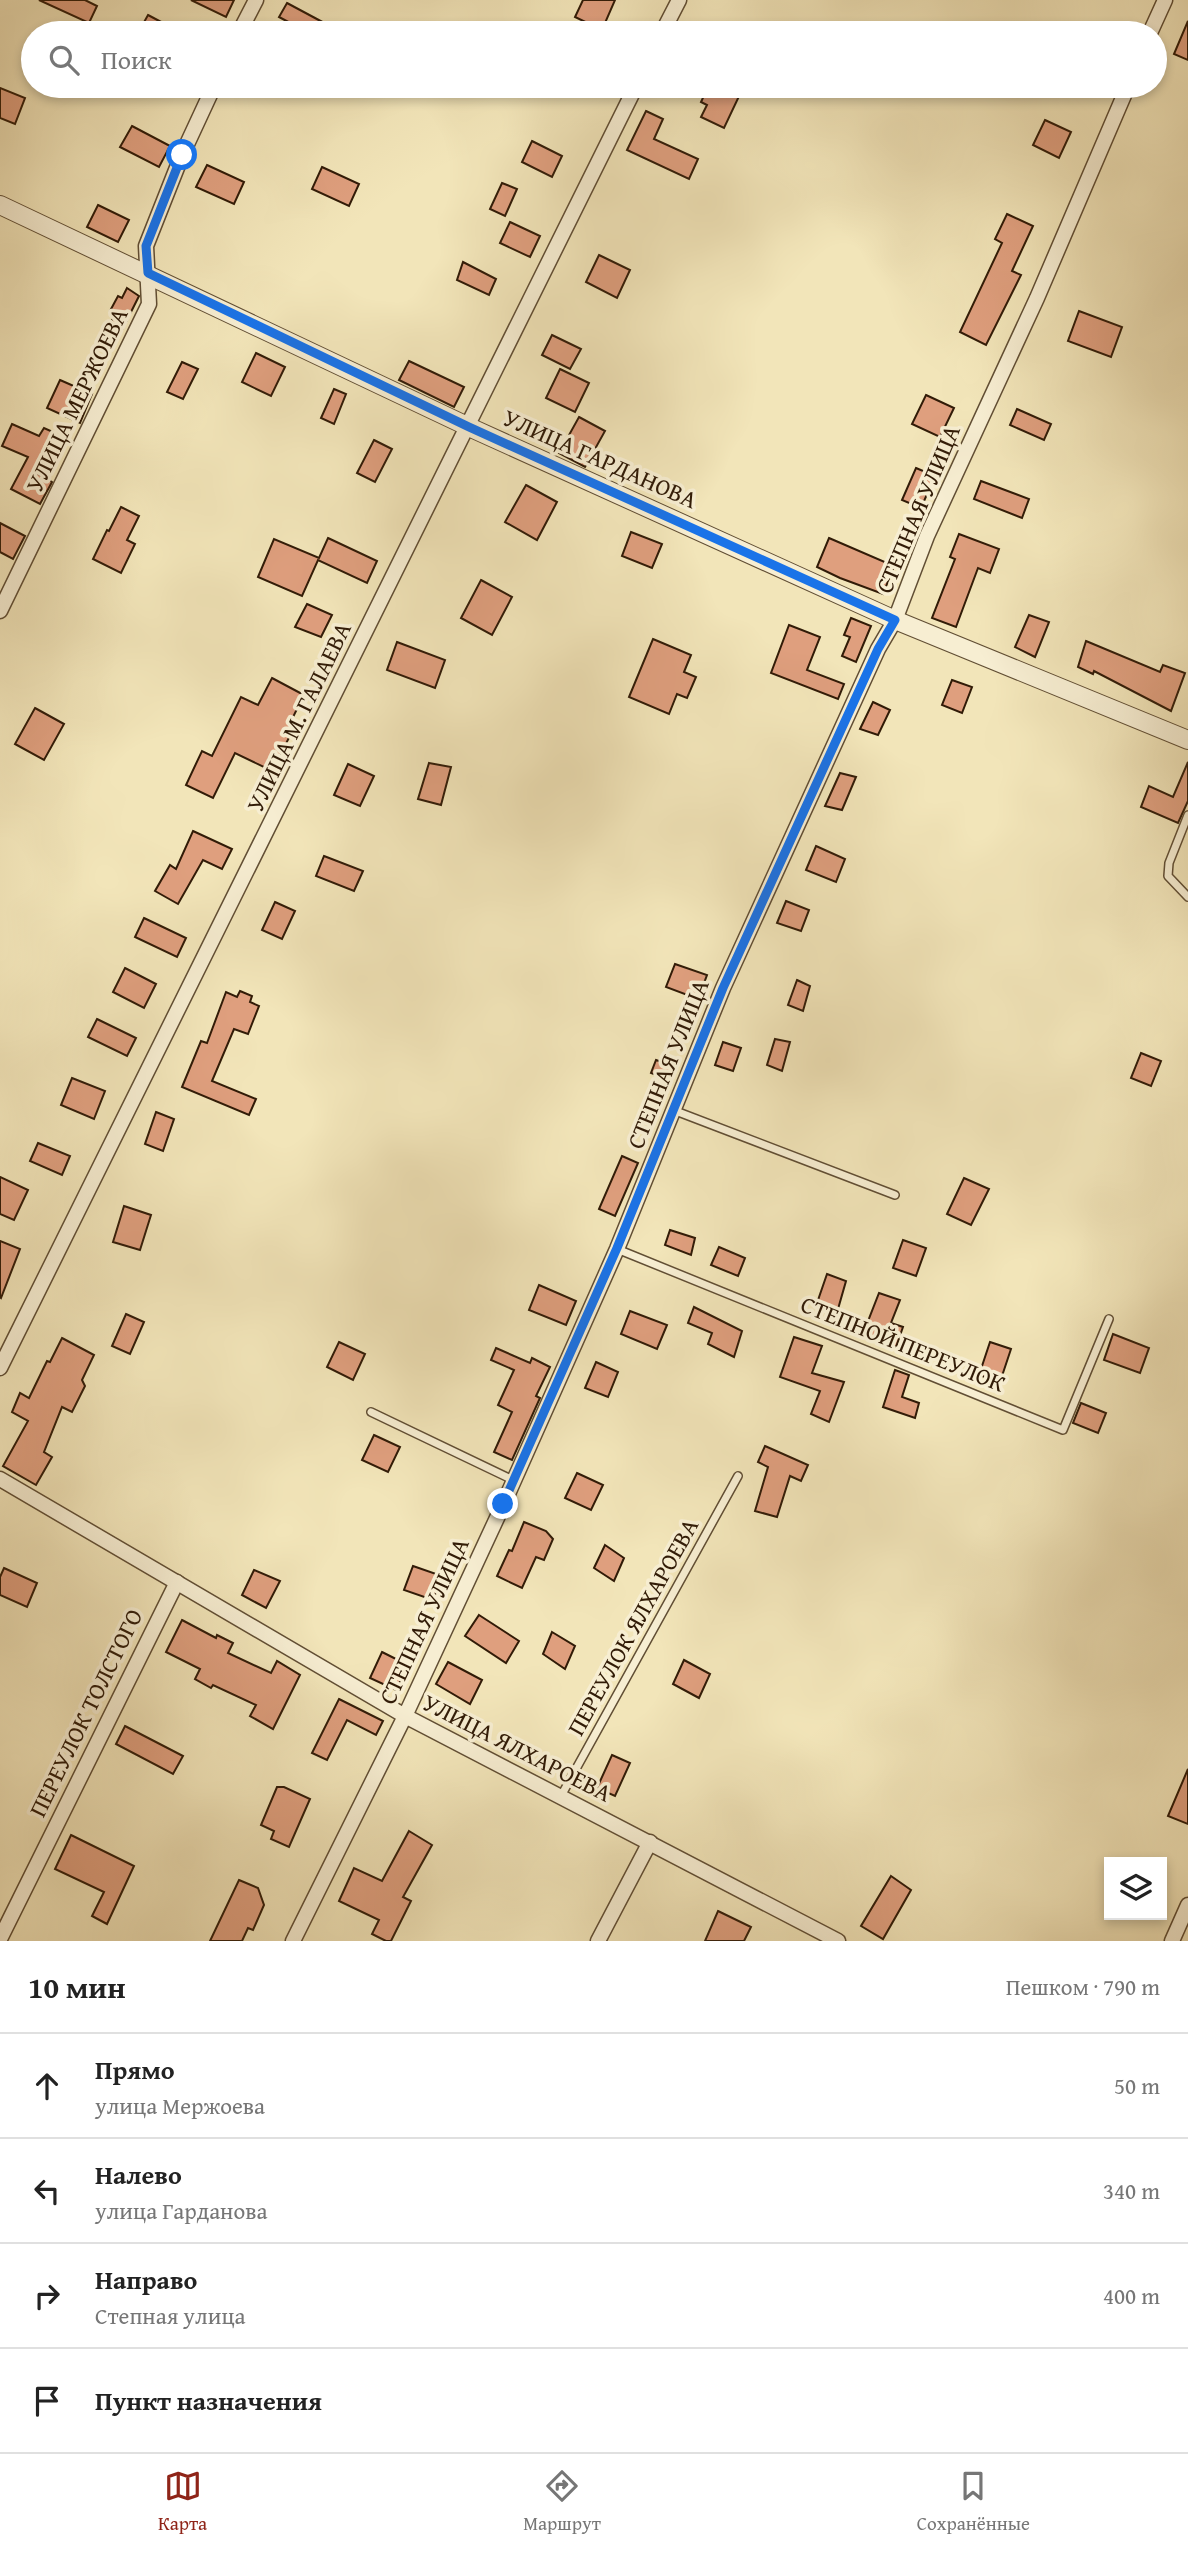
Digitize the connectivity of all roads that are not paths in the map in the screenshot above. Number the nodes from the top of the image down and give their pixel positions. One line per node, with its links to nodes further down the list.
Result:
1 (256, 0): 4 (street)
2 (678, 0): 5 (street)
3 (1165, 0): 6 (street)
4 (245, 21)
5 (668, 21)
6 (1155, 21)
7 (208, 98): 11 (street, УЛИЦА МЕРЖОЕВА)
8 (630, 98): 12 (street, УЛИЦА М. ГАЛАЕВА)
9 (1123, 98): 14 (street, СТЕПНАЯ УЛИЦА)
10 (0, 205): 11 (street, УЛИЦА ГАРДАНОВА)
11 (148, 273): 12 (street, УЛИЦА ГАРДАНОВА); 13 (street, УЛИЦА МЕРЖОЕВА)
12 (469, 427): 14 (street, УЛИЦА ГАРДАНОВА); 22 (street, УЛИЦА М. ГАЛАЕВА)
13 (0, 611)
14 (895, 620): 15 (street, УЛИЦА ГАРДАНОВА); 18 (street, СТЕПНАЯ УЛИЦА)
15 (1188, 740)
16 (1188, 815): 17 (lane)
17 (1188, 897)
18 (673, 1110): 19 (lane); 20 (street, СТЕПНАЯ УЛИЦА)
19 (895, 1195)
20 (617, 1248): 21 (lane, СТЕПНОЙ ПЕРЕУЛОК); 26 (street, СТЕПНАЯ УЛИЦА)
21 (1108, 1319)
22 (0, 1368)
23 (371, 1412): 26 (lane)
24 (738, 1476): 29 (lane, ПЕРЕУЛОК ЯЛХАРОЕВА)
25 (0, 1479): 27 (street, УЛИЦА ЯЛХАРОЕВА)
26 (514, 1481): 28 (street, СТЕПНАЯ УЛИЦА)
27 (177, 1582): 28 (street, УЛИЦА ЯЛХАРОЕВА); 32 (street, ПЕРЕУЛОК ТОЛСТОГО)
28 (405, 1716): 29 (street, УЛИЦА ЯЛХАРОЕВА); 33 (street, СТЕПНАЯ УЛИЦА)
29 (561, 1796): 30 (street, УЛИЦА ЯЛХАРОЕВА)
30 (650, 1842): 34 (street); 35 (street, УЛИЦА ЯЛХАРОЕВА)
31 (1188, 1905): 36 (street)
32 (0, 1940)
33 (293, 1941)
34 (598, 1941)
35 (838, 1941)
36 (1172, 1941)

